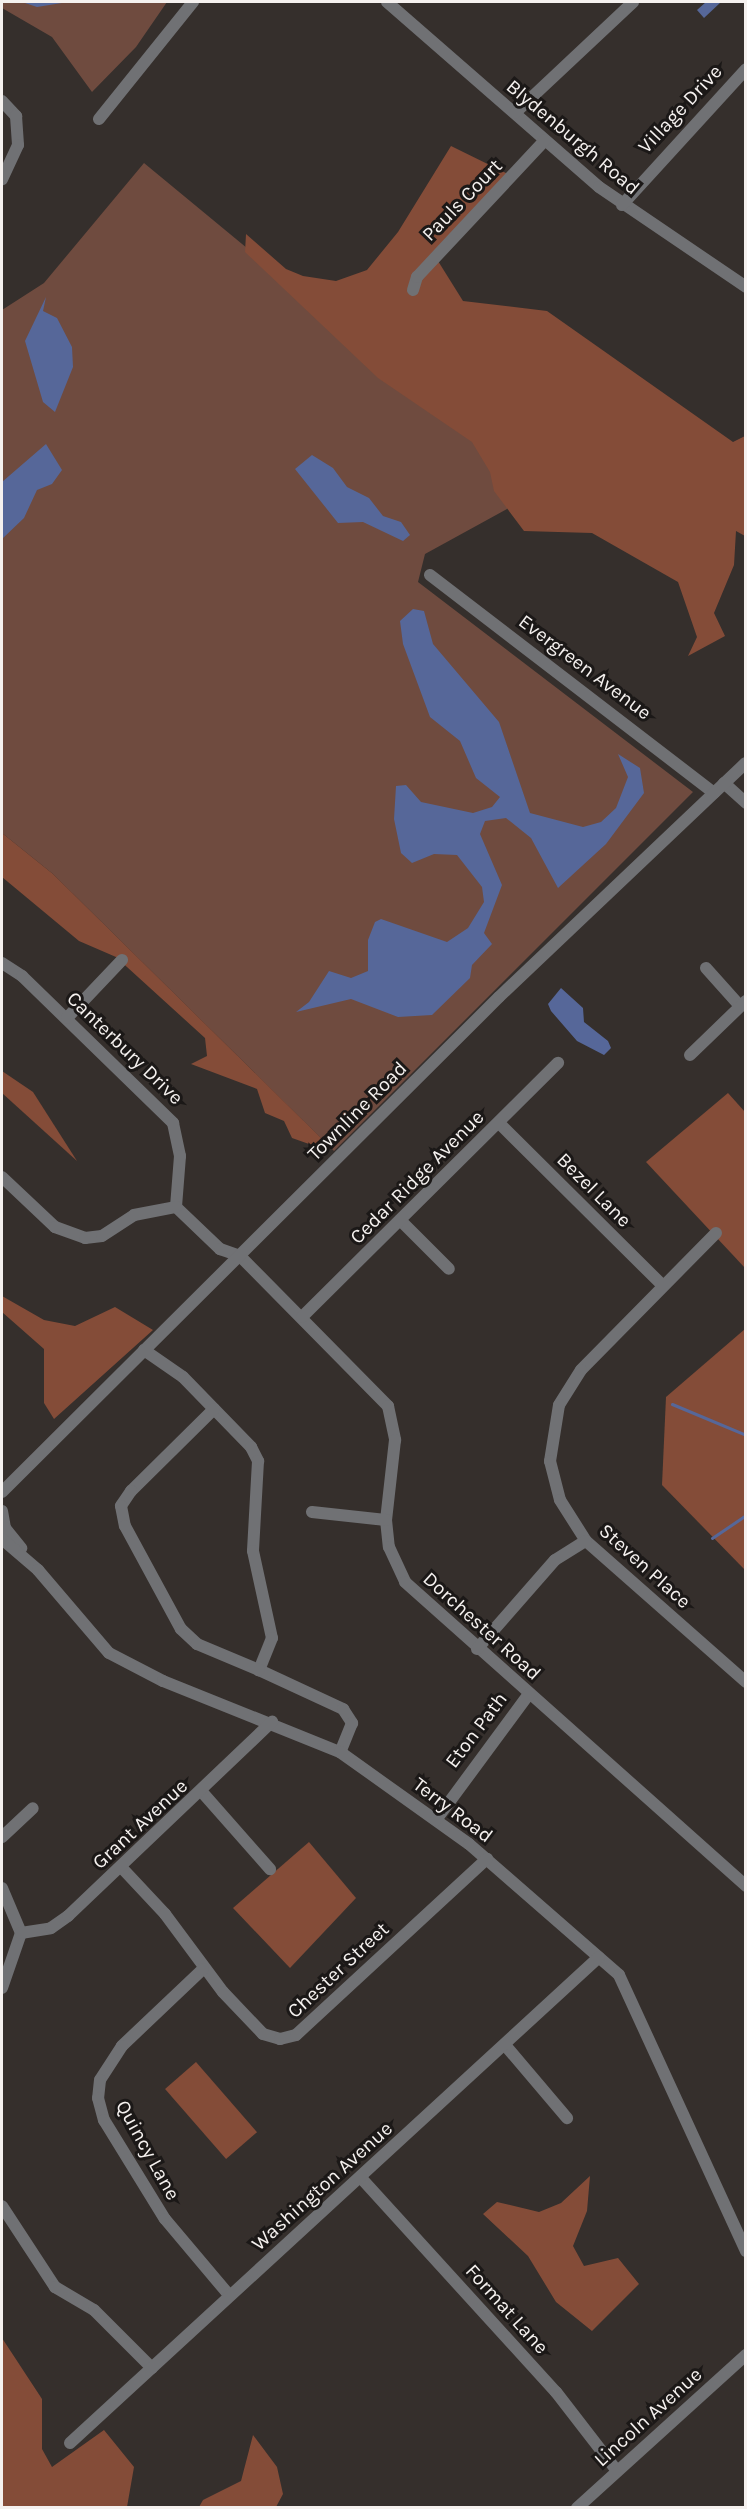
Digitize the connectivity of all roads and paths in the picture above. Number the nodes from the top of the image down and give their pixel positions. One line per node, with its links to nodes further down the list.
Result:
1 (193, 2): 7 (street)
2 (387, 2): 6 (street, Blydenburgh Road)
3 (633, 2): 6 (street)
4 (746, 69): 10 (street, Village Drive)
5 (2, 101): 9 (street)
6 (515, 113): 8 (street, Blydenburgh Road)
7 (99, 119)
8 (545, 140): 10 (street, Blydenburgh Road); 12 (street, Pauls Court)
9 (2, 176)
10 (622, 205): 11 (street, Blydenburgh Road)
11 (746, 287)
12 (413, 290)
13 (430, 575): 16 (street, Evergreen Avenue)
14 (746, 763): 15 (street, Townline Road)
15 (724, 783): 16 (street, Townline Road); 17 (street)
16 (714, 793): 30 (street, Townline Road)
17 (746, 803)
18 (122, 960): 22 (street)
19 (2, 963): 22 (street, Canterbury Drive)
20 (706, 968): 21 (street)
21 (743, 1003): 23 (street)
22 (67, 1018): 27 (street, Canterbury Drive)
23 (690, 1055)
24 (558, 1063): 25 (street, Cedar Ridge Avenue)
25 (500, 1123): 28 (street, Cedar Ridge Avenue); 32 (street, Bezel Lane)
26 (2, 1177): 27 (street)
27 (176, 1207): 30 (street)
28 (400, 1220): 31 (street); 33 (street, Cedar Ridge Avenue)
29 (716, 1233): 32 (street, Steven Place)
30 (240, 1256): 33 (street, Dorchester Road); 34 (street, Townline Road)
31 (449, 1269)
32 (662, 1286): 42 (street, Steven Place)
33 (302, 1317): 40 (street, Dorchester Road)
34 (144, 1350): 35 (street); 36 (street, Townline Road)
35 (214, 1408): 45 (street); 45 (street)
36 (38, 1456): 37 (street, Townline Road); 38 (street)
37 (2, 1492)
38 (2, 1511): 43 (street)
39 (312, 1512): 40 (street)
40 (386, 1520): 44 (street, Dorchester Road)
41 (2, 1539): 43 (street, Terry Road)
42 (586, 1541): 44 (street); 46 (street, Steven Place)
43 (38, 1570): 48 (street, Terry Road)
44 (477, 1648): 47 (street, Dorchester Road)
45 (260, 1670): 49 (street)
46 (746, 1682)
47 (529, 1694): 52 (street, Eton Path); 57 (street, Dorchester Road)
48 (272, 1722): 49 (street, Terry Road); 50 (street, Grant Avenue)
49 (340, 1752): 52 (street, Terry Road)
50 (202, 1792): 55 (street, Grant Avenue); 56 (street)
51 (33, 1808): 53 (street)
52 (436, 1820): 54 (street, Terry Road)
53 (2, 1837)
54 (487, 1859): 60 (street, Terry Road); 61 (street, Chester Street)
55 (122, 1868): 59 (street, Grant Avenue); 61 (street, Chester Street)
56 (270, 1869)
57 (746, 1886)
58 (2, 1888): 59 (street)
59 (21, 1933): 62 (street)
60 (599, 1957): 63 (street, Washington Avenue); 67 (street, Terry Road)
61 (203, 1969): 68 (street, Quincy Lane)
62 (2, 1988)
63 (505, 2045): 64 (street); 65 (street, Washington Avenue)
64 (567, 2118)
65 (362, 2179): 68 (street, Washington Avenue); 72 (street, Format Lane)
66 (2, 2206): 70 (street)
67 (746, 2250)
68 (229, 2295): 70 (street, Washington Avenue)
69 (746, 2355): 72 (street, Lincoln Avenue)
70 (152, 2368): 71 (street, Washington Avenue)
71 (70, 2443)
72 (617, 2471): 73 (street, Lincoln Avenue)
73 (578, 2508)

